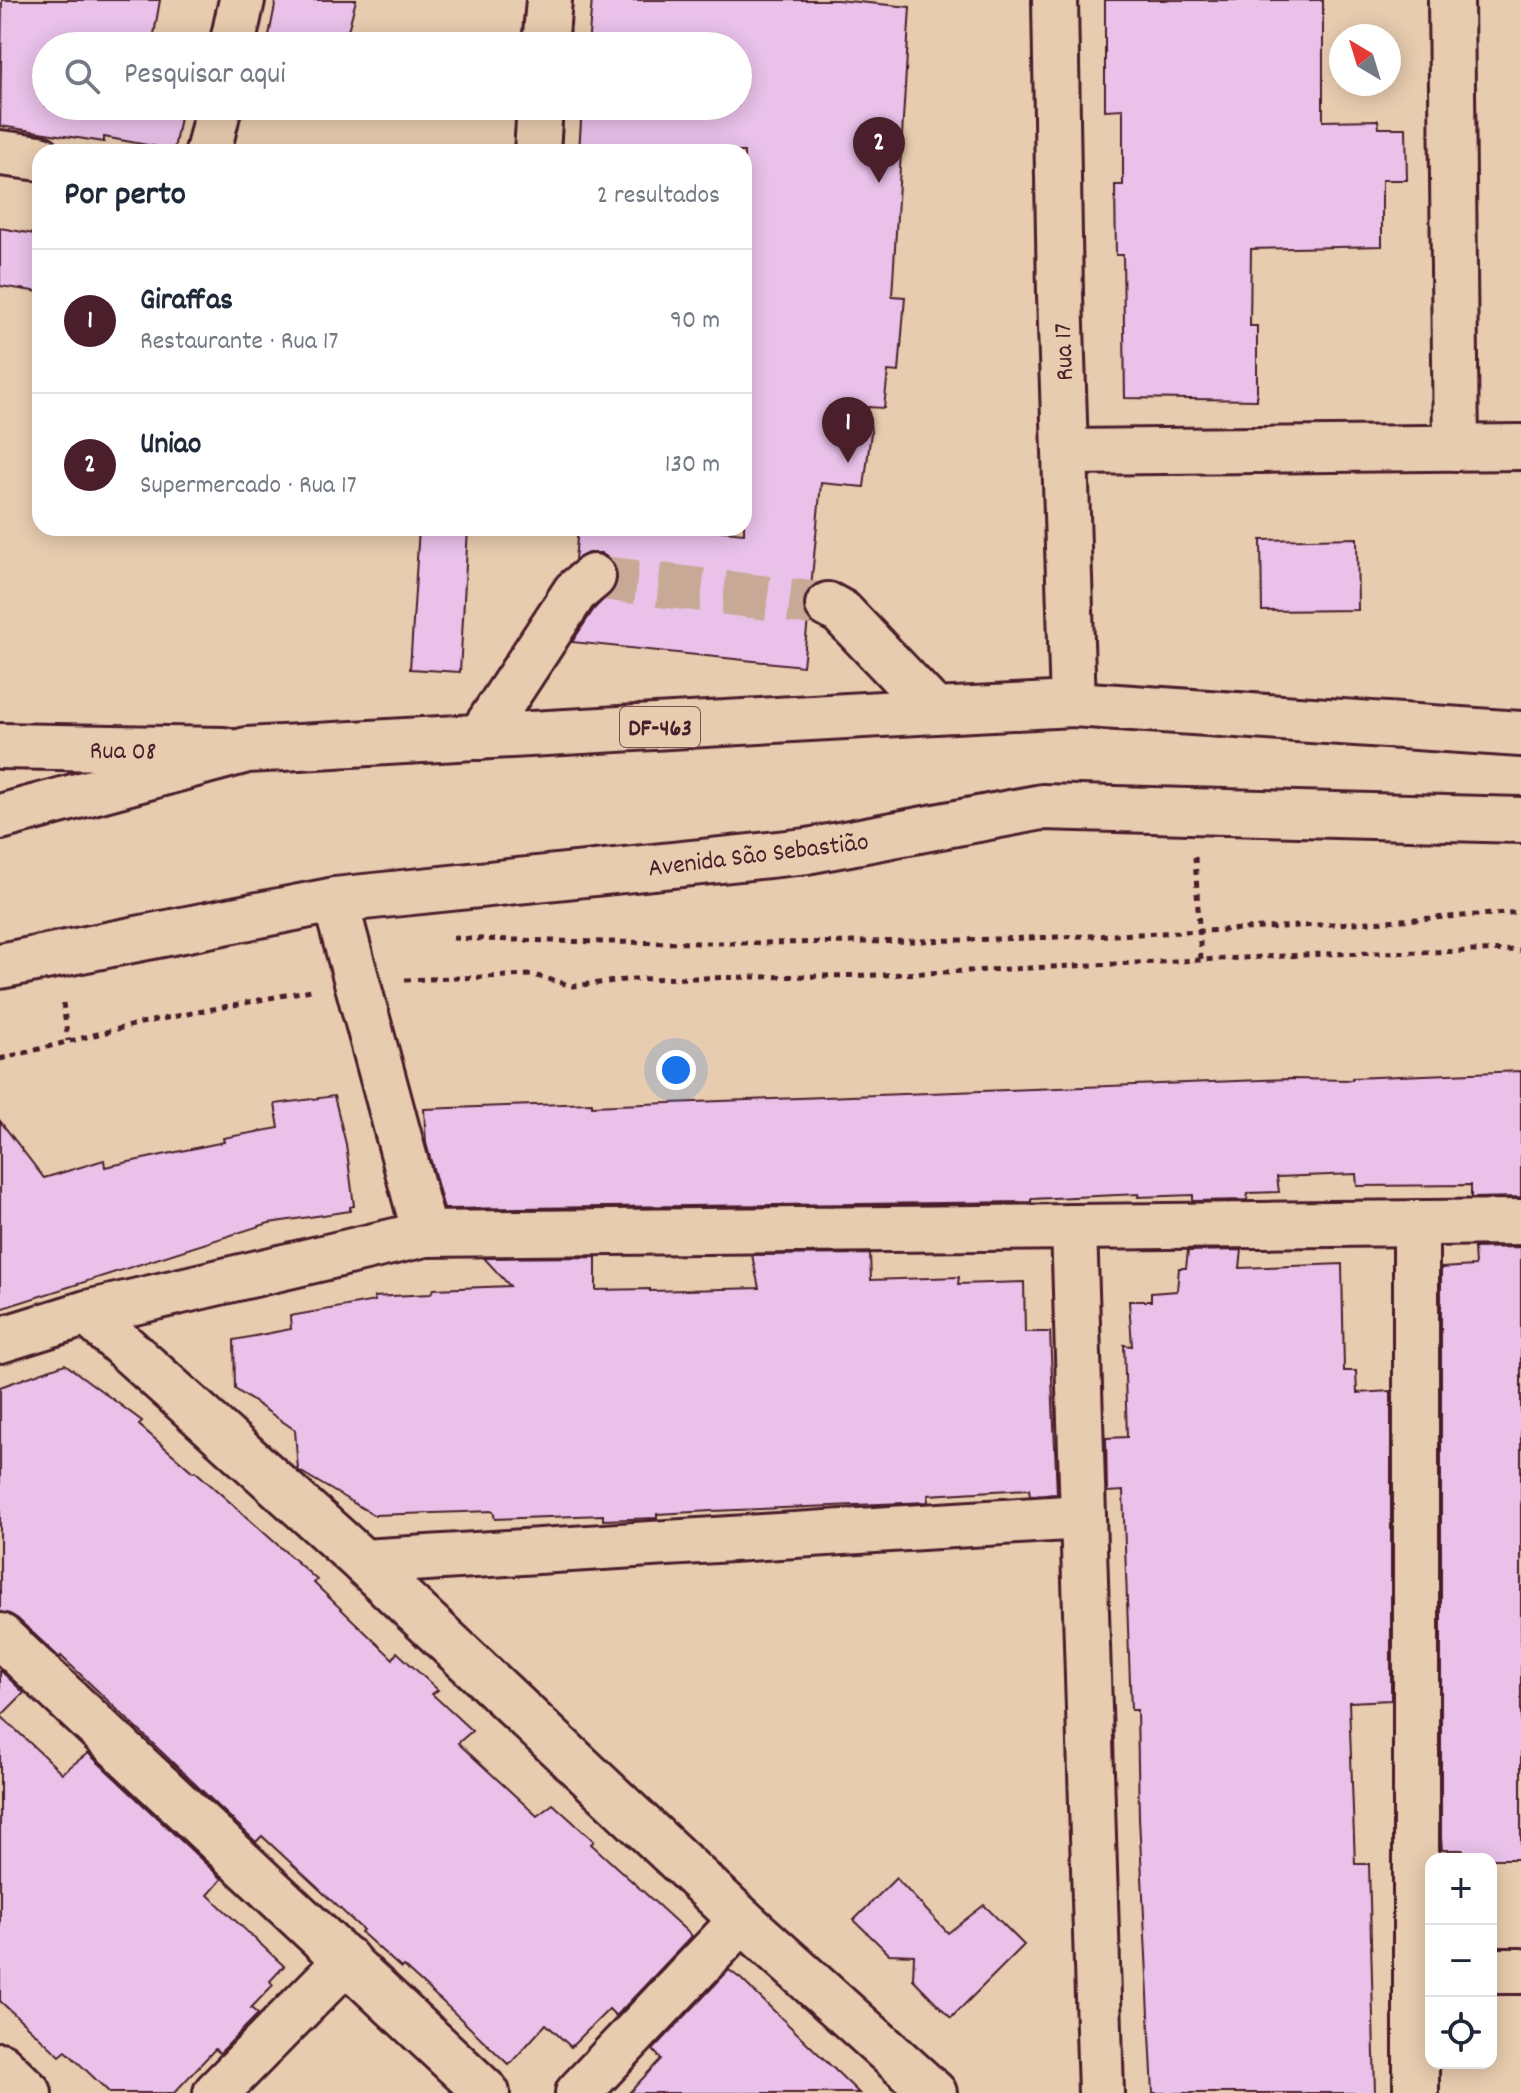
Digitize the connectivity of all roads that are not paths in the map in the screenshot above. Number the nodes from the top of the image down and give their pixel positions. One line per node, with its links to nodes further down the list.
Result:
1 (242, 0): 5 (street)
2 (549, 0): 6 (street)
3 (1055, 0): 15 (street, Rua 17)
4 (1451, 0): 14 (street)
5 (235, 32)
6 (546, 32)
7 (216, 120): 9 (street)
8 (539, 120): 10 (street)
9 (210, 144)
10 (538, 144)
11 (0, 153): 12 (street)
12 (32, 157)
13 (1521, 447): 14 (street)
14 (1456, 448): 15 (street)
15 (1067, 452): 18 (street, Rua 17)
16 (593, 577): 21 (street)
17 (828, 605): 19 (street)
18 (1073, 704): 19 (street, DF-463); 20 (street, DF-463)
19 (935, 711): 21 (street, DF-463)
20 (1521, 734)
21 (480, 737): 23 (street, DF-463)
22 (0, 746): 23 (street, Rua 08)
23 (247, 750): 24 (street, DF-463)
24 (0, 817)
25 (1521, 820): 26 (street, Avenida São Sebastião)
26 (335, 900): 27 (street, Avenida São Sebastião); 31 (street)
27 (0, 966)
28 (1521, 1222): 29 (street)
29 (1416, 1223): 30 (street); 41 (street)
30 (1074, 1227): 31 (street); 34 (street)
31 (425, 1234): 32 (street)
32 (87, 1313): 33 (street); 35 (street)
33 (0, 1340)
34 (1083, 1517): 35 (street); 48 (street)
35 (363, 1562): 37 (street)
36 (0, 1636): 38 (street)
37 (742, 1920): 46 (street); 47 (street)
38 (347, 1960): 44 (street); 45 (street)
39 (1497, 1971): 40 (street)
40 (1521, 1971)
41 (1424, 1972): 49 (street)
42 (0, 2065): 43 (street)
43 (29, 2093)
44 (216, 2093)
45 (487, 2093)
46 (578, 2093)
47 (934, 2093)
48 (1101, 2093)
49 (1416, 2093)

